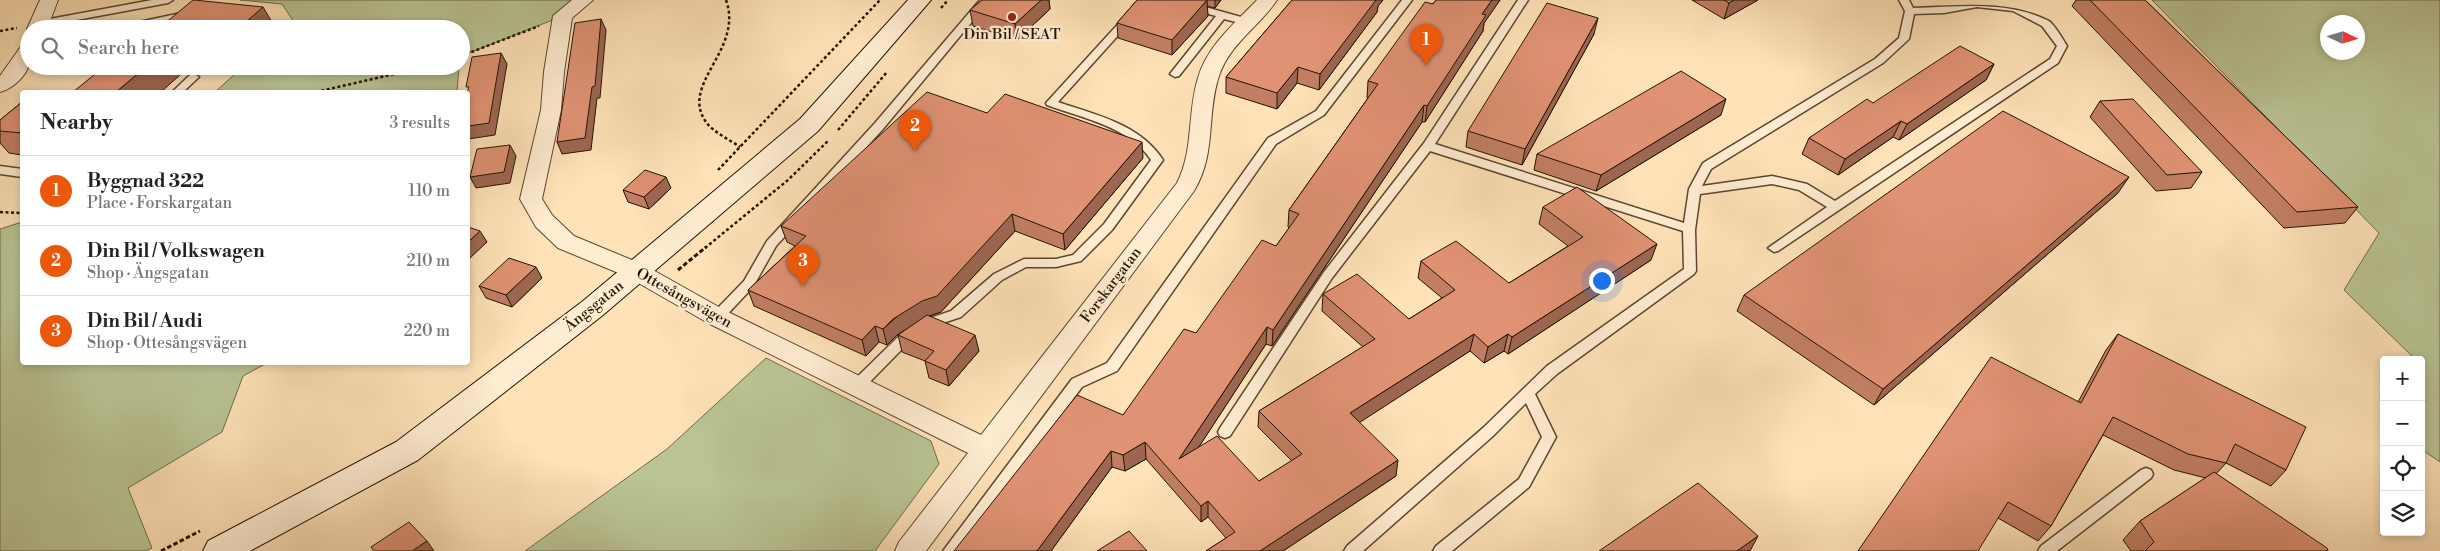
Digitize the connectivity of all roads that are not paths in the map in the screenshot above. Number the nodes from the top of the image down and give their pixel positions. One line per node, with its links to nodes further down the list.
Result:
1 (49, 0): 14 (street)
2 (168, 0): 15 (lane)
3 (584, 0): 30 (street, Ottesångsvägen)
4 (920, 0): 30 (main road, Ängsgatan)
5 (985, 0): 31 (lane)
6 (1145, 0): 32 (lane)
7 (1169, 0): 13 (lane)
8 (1268, 0): 17 (street, Forskargatan)
9 (1407, 0): 39 (lane)
10 (1523, 0): 23 (lane)
11 (1907, 5): 26 (lane); 27 (lane)
12 (199, 13): 16 (lane)
13 (1222, 15): 17 (lane); 19 (lane)
14 (41, 20)
15 (72, 20)
16 (164, 20)
17 (1248, 22): 35 (street, Forskargatan)
18 (20, 64): 21 (street)
19 (1175, 74)
20 (194, 77): 22 (lane)
21 (0, 86)
22 (179, 90)
23 (1428, 146): 28 (lane); 34 (lane)
24 (0, 170): 25 (lane)
25 (20, 173)
26 (1695, 191): 27 (lane); 28 (lane)
27 (1836, 207): 29 (lane)
28 (1690, 229): 33 (lane)
29 (1774, 248)
30 (636, 271): 31 (street, Ottesångsvägen); 37 (main road, Ängsgatan)
31 (717, 317): 32 (street, Ottesångsvägen)
32 (856, 386): 35 (street, Ottesångsvägen)
33 (1528, 393): 40 (lane); 41 (lane)
34 (1226, 432)
35 (986, 450): 38 (street, Forskargatan)
36 (2146, 474): 42 (lane)
37 (213, 540)
38 (909, 551)
39 (951, 551)
40 (1352, 551)
41 (1440, 551)
42 (2046, 551)

